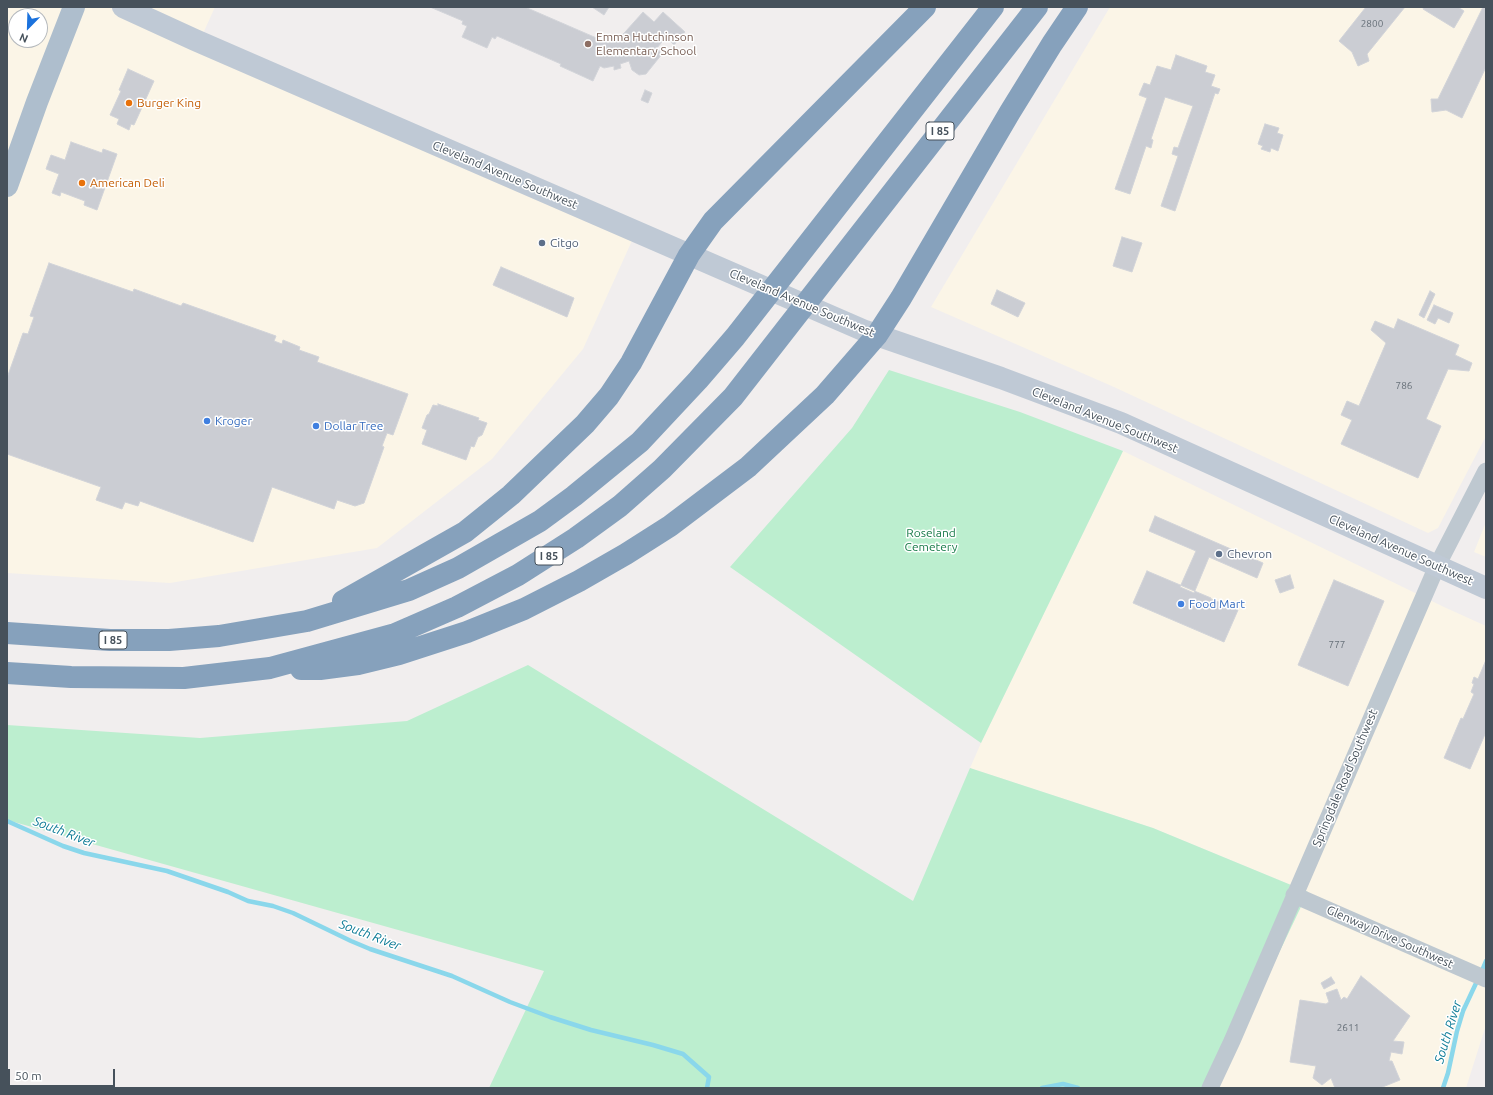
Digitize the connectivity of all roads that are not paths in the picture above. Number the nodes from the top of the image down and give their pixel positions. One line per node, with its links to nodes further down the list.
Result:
1 (74, 7): 7 (main road)
2 (123, 7): 8 (main road, Cleveland Avenue Southwest)
3 (925, 7): 8 (highway)
4 (993, 7): 13 (highway, I 85)
5 (1037, 7): 15 (highway, I 85)
6 (1078, 7): 9 (highway)
7 (7, 186)
8 (689, 255): 9 (main road, Cleveland Avenue Southwest); 13 (highway)
9 (877, 335): 11 (main road, Cleveland Avenue Southwest); 15 (highway)
10 (1486, 471): 11 (street, Springdale Road Southwest)
11 (1437, 566): 12 (main road, Cleveland Avenue Southwest); 17 (street, Springdale Road Southwest)
12 (1486, 588)
13 (307, 621): 14 (highway, I 85)
14 (7, 633)
15 (270, 668): 16 (highway, I 85)
16 (7, 673)
17 (1294, 895): 18 (street, Glenway Drive Southwest); 19 (street, Springdale Road Southwest)
18 (1486, 979)
19 (1210, 1088)

